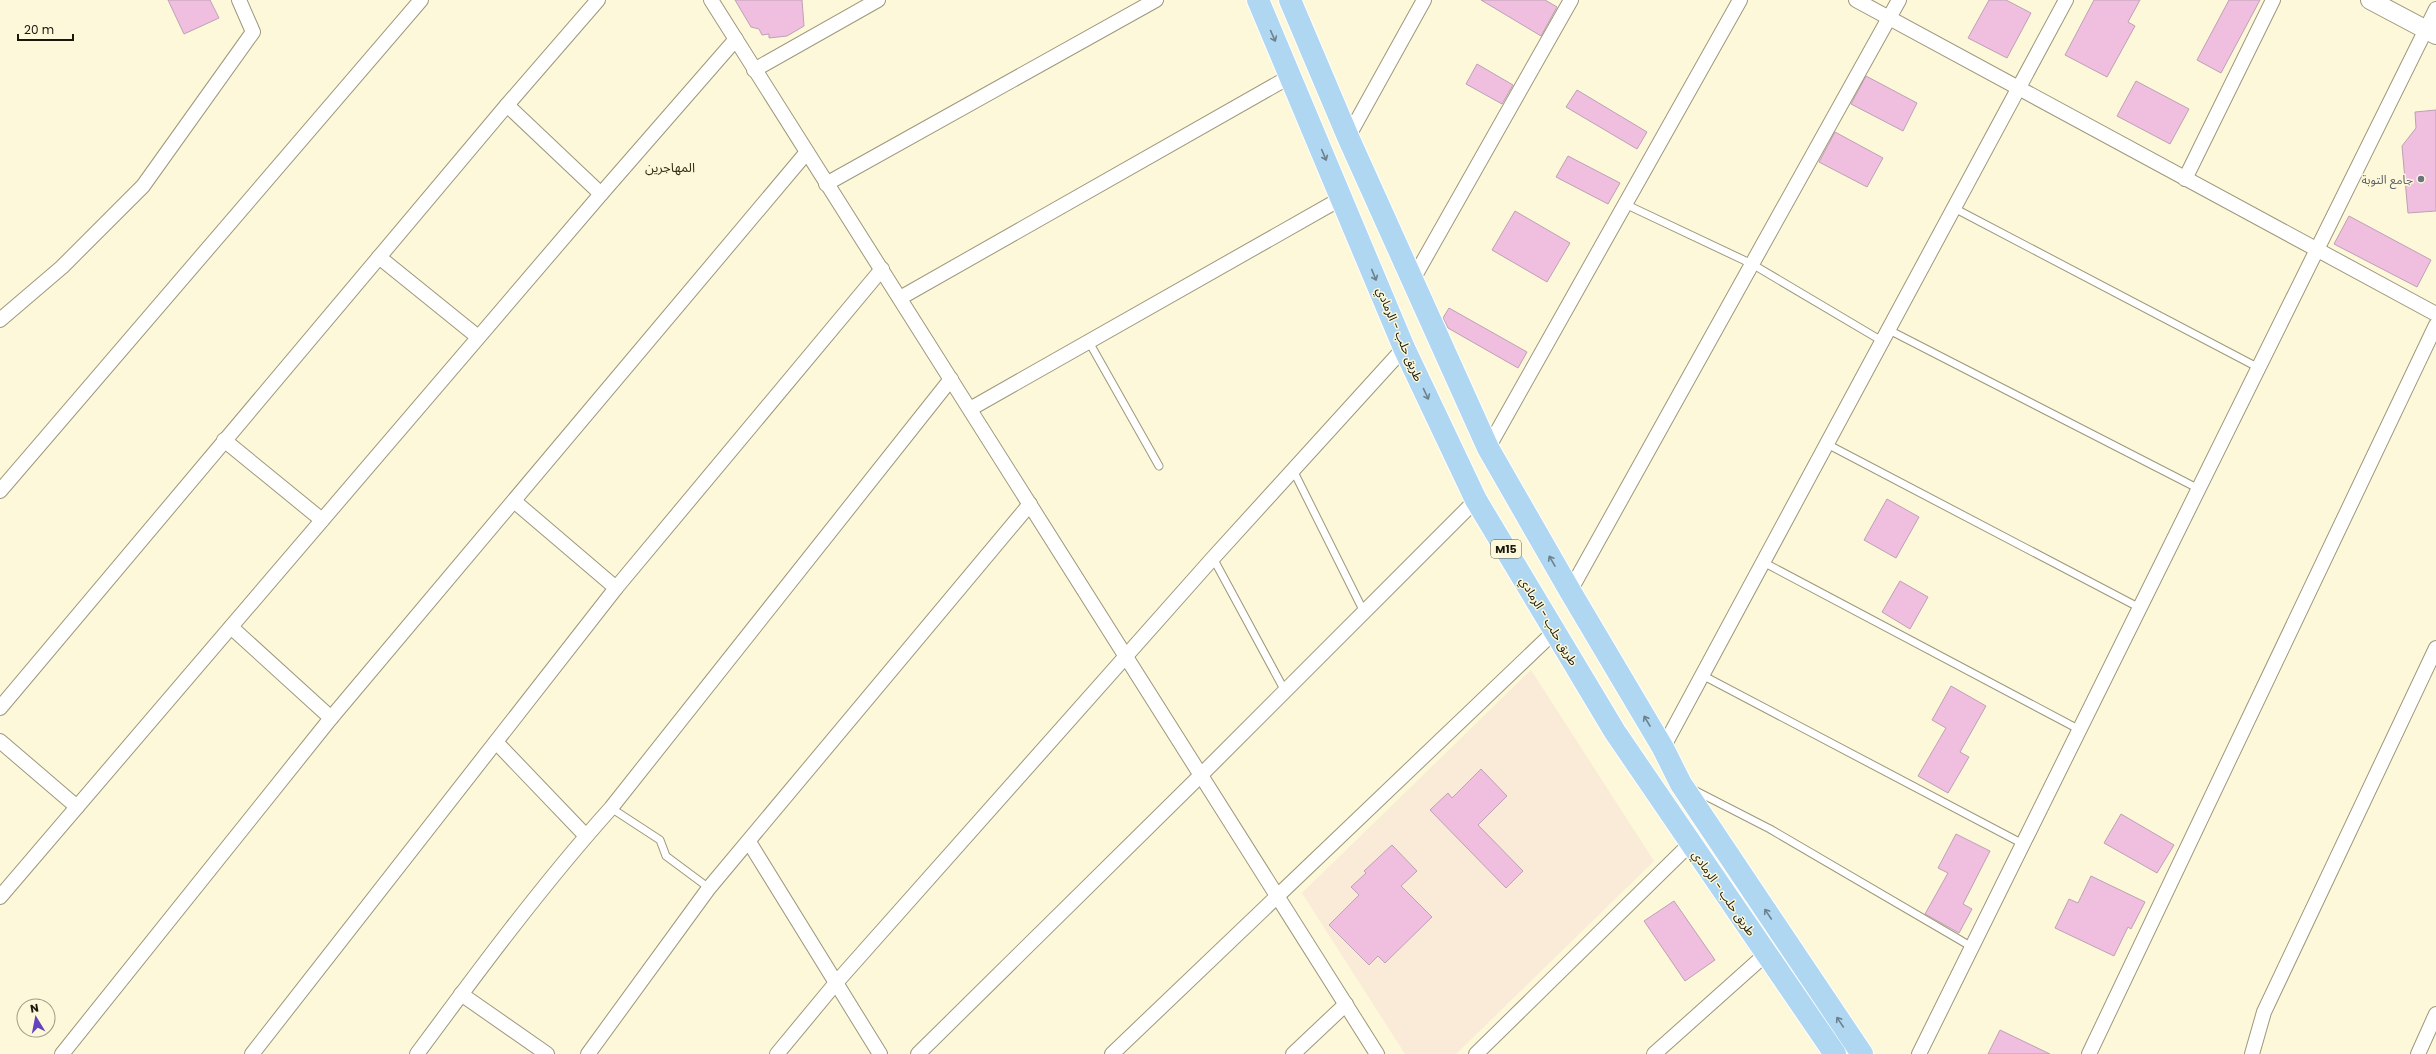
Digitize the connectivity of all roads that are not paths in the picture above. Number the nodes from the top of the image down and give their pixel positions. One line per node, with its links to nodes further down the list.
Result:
1 (239, 0): 40 (street)
2 (421, 0): 55 (street)
3 (598, 0): 24 (street)
4 (711, 0): 20 (street)
5 (878, 0): 21 (street)
6 (1156, 0): 28 (street)
7 (1258, 0): 22 (highway, طريق حلب - الرمادي / M15, one-way to 22)
8 (1290, 0): 25 (highway, طريق حلب - الرمادي / M15)
9 (1424, 0): 25 (street)
10 (1571, 0): 37 (street)
11 (1740, 0): 31 (street)
12 (1856, 0): 18 (street)
13 (1899, 0): 18 (street)
14 (2066, 0): 23 (street)
15 (2273, 0): 27 (street)
16 (2370, 0): 19 (street)
17 (2436, 9): 19 (street)
18 (1889, 18): 23 (street); 35 (street)
19 (2431, 33): 33 (street)
20 (736, 39): 21 (street); 29 (street)
21 (754, 70): 26 (street)
22 (1291, 76): 30 (highway, طريق حلب - الرمادي / M15, one-way to 30); 38 (street)
23 (2019, 88): 27 (street); 32 (street)
24 (507, 105): 29 (street); 34 (street)
25 (1348, 136): 37 (highway, طريق حلب - الرمادي / M15)
26 (807, 152): 28 (street); 57 (street)
27 (2185, 179): 33 (street)
28 (826, 184): 36 (street)
29 (601, 194): 43 (street)
30 (1342, 198): 44 (street); 45 (highway, طريق حلب - الرمادي / M15, one-way to 45)
31 (1625, 204): 35 (lane); 51 (street)
32 (1954, 208): 42 (street); 46 (lane)
33 (2317, 250): 39 (street); 46 (street)
34 (378, 257): 43 (street); 49 (street)
35 (1752, 264): 42 (lane); 63 (street)
36 (882, 270): 38 (street); 62 (street)
37 (1412, 281): 51 (highway, طريق حلب - الرمادي / M15)
38 (900, 298): 47 (street)
39 (2436, 314)
40 (0, 320)
41 (2436, 325): 111 (street)
42 (1885, 336): 50 (street); 54 (lane)
43 (478, 337): 59 (street)
44 (1089, 342): 48 (street); 52 (lane)
45 (1404, 348): 53 (street); 56 (highway, طريق حلب - الرمادي / M15, one-way to 56)
46 (2259, 368): 54 (street)
47 (951, 379): 48 (street); 81 (street)
48 (970, 409): 58 (street)
49 (224, 440): 59 (street); 72 (street)
50 (1827, 444): 61 (street); 64 (lane)
51 (1488, 448): 63 (highway, طريق حلب - الرمادي / M15, one-way to 51)
52 (1159, 466)
53 (1293, 470): 60 (street); 65 (lane)
54 (2199, 489): 64 (street)
55 (0, 491)
56 (1476, 500): 65 (street); 67 (highway, طريق حلب - الرمادي / M15)
57 (514, 501): 62 (street); 73 (street)
58 (1030, 504): 69 (street); 83 (street)
59 (322, 520): 66 (street)
60 (1213, 558): 69 (street); 71 (lane)
61 (1763, 562): 70 (street); 74 (lane)
62 (616, 588): 76 (street)
63 (1570, 591): 77 (highway, طريق حلب - الرمادي / M15, one-way to 63)
64 (2140, 608): 74 (street)
65 (1364, 612): 71 (street)
66 (231, 627): 73 (street); 80 (street)
67 (1555, 631): 84 (highway, طريق حلب - الرمادي / M15); 87 (street)
68 (2436, 648): 112 (street)
69 (1126, 656): 78 (street); 91 (street)
70 (1702, 675): 77 (street); 85 (lane)
71 (1285, 690): 78 (street)
72 (0, 708)
73 (331, 718): 96 (street)
74 (2080, 730): 85 (street)
75 (0, 741): 80 (street)
76 (496, 742): 82 (street); 97 (street)
77 (1663, 748): 79 (highway, طريق حلب - الرمادي / M15)
78 (1202, 775): 87 (street); 103 (street)
79 (1681, 784): 89 (lane); 109 (highway, طريق حلب - الرمادي / M15, one-way to 79)
80 (77, 807): 88 (street)
81 (611, 808): 82 (street); 86 (lane)
82 (586, 836): 92 (street)
83 (749, 842): 86 (street); 91 (street)
84 (1690, 844): 90 (highway, طريق حلب - الرمادي / M15); 107 (street)
85 (2023, 844): 89 (street)
86 (709, 888): 100 (street)
87 (1279, 896): 93 (street); 104 (street)
88 (0, 897)
89 (1972, 947): 110 (street)
90 (1766, 954): 95 (highway, طريق حلب - الرمادي / M15); 108 (street)
91 (835, 984): 101 (street); 102 (street)
92 (461, 994): 98 (street); 99 (street)
93 (1346, 1004): 105 (street); 106 (street)
94 (2436, 1014): 113 (street)
95 (1830, 1052)
96 (62, 1054)
97 (252, 1054)
98 (417, 1054)
99 (546, 1054)
100 (588, 1054)
101 (777, 1054)
102 (880, 1054)
103 (918, 1054)
104 (1112, 1054)
105 (1293, 1054)
106 (1377, 1054)
107 (1476, 1054)
108 (1654, 1054)
109 (1862, 1054)
110 (1919, 1054)
111 (2090, 1054)
112 (2252, 1054)
113 (2418, 1054)

